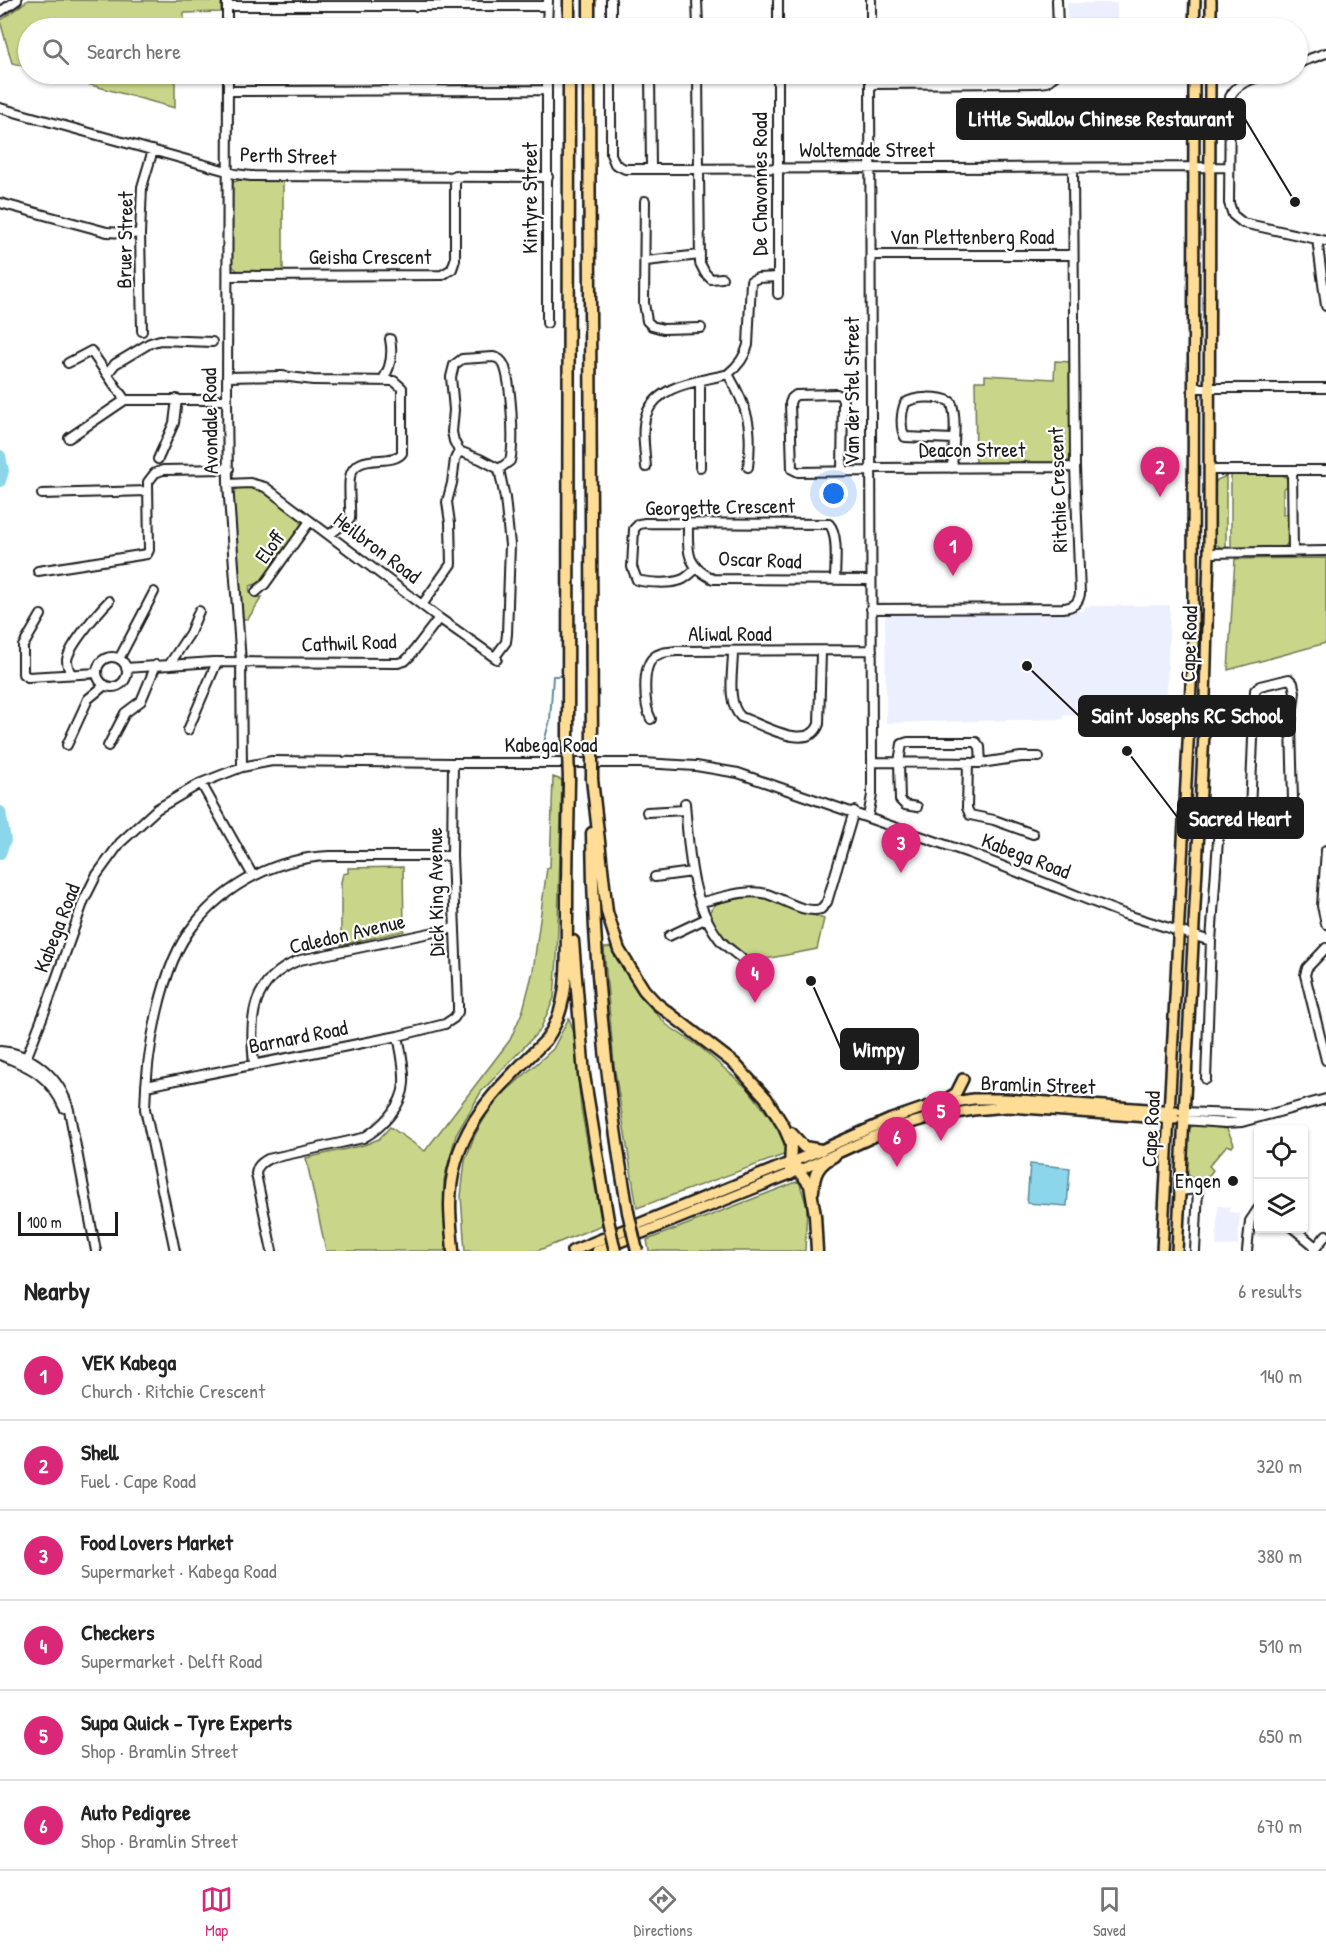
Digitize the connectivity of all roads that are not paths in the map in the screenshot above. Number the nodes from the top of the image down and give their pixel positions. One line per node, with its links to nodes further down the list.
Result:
1 (17, 0): 13 (street)
2 (569, 0): 15 (highway)
3 (589, 0): 16 (highway)
4 (611, 0): 17 (street)
5 (697, 0): 18 (street)
6 (778, 0): 19 (street)
7 (871, 0): 20 (street)
8 (1057, 0): 21 (street)
9 (1211, 0): 23 (main road)
10 (1193, 2): 22 (main road)
11 (227, 3): 12 (street)
12 (548, 3): 14 (street)
13 (0, 12)
14 (547, 18)
15 (569, 18)
16 (589, 18)
17 (611, 18)
18 (698, 18)
19 (778, 18)
20 (871, 18)
21 (1058, 18)
22 (1194, 18)
23 (1211, 18)
24 (1326, 53): 25 (street)
25 (1308, 59)
26 (228, 84): 39 (street, Avondale Road)
27 (546, 84): 38 (street, Kintyre Street)
28 (569, 84): 153 (highway, bridge)
29 (589, 84): 146 (highway, bridge)
30 (611, 84): 43 (street, Woltemade Street)
31 (650, 84): 43 (street)
32 (698, 84): 44 (street)
33 (778, 84): 45 (street, De Chavonnes Road)
34 (870, 84): 46 (street, Van der Stel Street)
35 (1194, 84): 42 (main road, Cape Road)
36 (1210, 84): 48 (main road, Cape Road)
37 (1240, 84): 49 (street)
38 (546, 90): 39 (street); 52 (street, Kintyre Street)
39 (228, 91): 50 (street, Avondale Road)
40 (0, 108): 41 (street, Perth Street)
41 (153, 150): 50 (street, Perth Street); 55 (street, Bruer Street)
42 (1192, 167): 47 (street, Woltemade Street); 48 (street, Woltemade Street); 78 (main road, Cape Road)
43 (651, 168): 44 (street, Woltemade Street)
44 (699, 168): 45 (street, Woltemade Street); 58 (street)
45 (778, 168): 46 (street, Woltemade Street); 63 (street, De Chavonnes Road)
46 (870, 168): 47 (street, Woltemade Street); 59 (street, Van der Stel Street)
47 (1073, 168): 60 (street, Ritchie Crescent)
48 (1210, 168): 49 (street, Woltemade Street); 79 (main road, Cape Road)
49 (1229, 168): 56 (street)
50 (227, 171): 51 (street, Perth Street); 62 (street, Avondale Road)
51 (455, 175): 52 (street, Perth Street); 62 (street, Geisha Crescent)
52 (548, 177): 67 (street, Kintyre Street)
53 (645, 201): 61 (street)
54 (0, 203): 55 (street)
55 (140, 234): 69 (street, Bruer Street)
56 (1317, 239): 57 (street); 66 (street)
57 (1326, 241)
58 (700, 255): 61 (street); 64 (street)
59 (871, 255): 60 (street, Van Plettenberg Road); 95 (street, Van der Stel Street)
60 (1072, 255): 91 (street, Ritchie Crescent)
61 (646, 261): 68 (street)
62 (228, 276): 75 (street, Avondale Road)
63 (778, 277): 65 (street, De Chavonnes Road); 74 (street)
64 (722, 278)
65 (778, 294)
66 (1326, 306)
67 (547, 323)
68 (701, 328)
69 (142, 332)
70 (390, 339): 76 (street)
71 (212, 342): 73 (street)
72 (68, 363): 73 (street)
73 (108, 374): 82 (street)
74 (728, 374): 77 (street); 90 (street)
75 (227, 377): 76 (street); 83 (street, Avondale Road)
76 (382, 381): 105 (street)
77 (700, 381): 88 (street); 89 (street)
78 (1193, 388): 79 (street); 164 (main road, Cape Road)
79 (1210, 388): 80 (street); 96 (main road, Cape Road)
80 (1326, 388)
81 (177, 399): 82 (street); 83 (street); 87 (street)
82 (125, 400): 84 (street)
83 (227, 400): 93 (street, Avondale Road)
84 (69, 438)
85 (953, 439): 85 (street); 92 (street)
86 (459, 451): 94 (street); 94 (street); 116 (street)
87 (158, 459)
88 (646, 467)
89 (700, 467)
90 (748, 467)
91 (1075, 467): 92 (street, Deacon Street); 117 (street, Ritchie Crescent)
92 (952, 468): 95 (street, Deacon Street)
93 (229, 469): 100 (street, Avondale Road); 101 (street)
94 (499, 469): 120 (street, Heilbron Road)
95 (870, 470): 98 (street, Deacon Street); 112 (street, Van der Stel Street)
96 (1209, 470): 99 (street); 108 (main road, Cape Road)
97 (1326, 470): 99 (street)
98 (842, 471): 98 (street, Deacon Street)
99 (1292, 471): 107 (street)
100 (228, 483): 103 (street, Heilbron Road); 127 (street, Avondale Road)
101 (148, 491): 102 (street); 110 (street)
102 (42, 494)
103 (310, 521): 105 (street, Heilbron Road); 113 (street, Eloff)
104 (688, 524): 109 (street, Oscar Road); 109 (street, Georgette Crescent); 111 (street, Georgette Crescent)
105 (328, 535): 116 (street, Heilbron Road)
106 (1326, 551): 107 (street)
107 (1293, 552): 108 (street)
108 (1209, 553): 166 (main road, Cape Road)
109 (697, 568): 111 (street, Oscar Road)
110 (38, 571)
111 (835, 580): 112 (street, Oscar Road)
112 (871, 580): 117 (street, Van der Stel Street)
113 (256, 591)
114 (154, 592): 125 (street)
115 (109, 601): 133 (street)
116 (422, 605): 120 (street, Heilbron Road)
117 (871, 609): 121 (street, Van der Stel Street)
118 (200, 611): 122 (street)
119 (40, 615): 133 (street)
120 (439, 618): 127 (street, Cathwil Road)
121 (872, 650): 124 (street, Aliwal Road); 140 (street, Van der Stel Street)
122 (180, 651): 128 (street); 129 (street)
123 (733, 652): 124 (street, Aliwal Road); 124 (street); 135 (street, Aliwal Road)
124 (821, 652)
125 (119, 659): 131 (street); 132 (street)
126 (218, 662): 127 (street, Cathwil Road); 129 (street, Cathwil Road); 136 (street)
127 (241, 662): 145 (street, Avondale Road)
128 (169, 664): 129 (street, Cathwil Road); 130 (street, Cathwil Road)
129 (182, 664)
130 (156, 665): 131 (street, Cathwil Road); 138 (street)
131 (126, 668): 134 (street)
132 (97, 672): 133 (street); 134 (street)
133 (71, 674)
134 (105, 685): 137 (street)
135 (651, 719)
136 (188, 730)
137 (67, 746)
138 (108, 746)
139 (1039, 757): 143 (street)
140 (872, 762): 141 (street); 152 (street, Van der Stel Street)
141 (899, 762): 142 (street); 143 (street); 148 (street)
142 (968, 763): 143 (street); 154 (street)
143 (981, 763)
144 (453, 764): 145 (street, Kabega Road); 150 (street, Kabega Road); 156 (street, Dick King Avenue)
145 (242, 767): 147 (street, Kabega Road)
146 (592, 779): 183 (highway); 203 (highway, bridge)
147 (201, 783): 158 (street); 173 (street, Kabega Road)
148 (917, 807)
149 (647, 812): 157 (street)
150 (854, 812): 152 (street, Kabega Road); 160 (street)
151 (1250, 812): 151 (street); 167 (street)
152 (868, 816): 164 (street, Kabega Road)
153 (568, 831): 199 (highway); 202 (highway, bridge)
154 (1033, 834)
155 (1326, 850): 162 (street)
156 (452, 856): 158 (street); 163 (street, Dick King Avenue)
157 (692, 872): 159 (street); 160 (street)
158 (253, 876): 178 (street)
159 (655, 877)
160 (701, 902): 161 (street)
161 (707, 918): 165 (street); 169 (street)
162 (1326, 924)
163 (454, 928): 170 (street, Dick King Avenue); 175 (street, Caledon Avenue)
164 (1179, 932): 166 (street, Kabega Road); 181 (main road, Cape Road)
165 (669, 936)
166 (1193, 936): 167 (street, Kabega Road); 182 (main road, Cape Road)
167 (1211, 941): 176 (street)
168 (1326, 948): 174 (street)
169 (741, 958)
170 (454, 1018): 171 (street, Barnard Road)
171 (398, 1036): 175 (street, Barnard Road); 198 (street)
172 (0, 1053): 173 (street)
173 (25, 1060): 196 (street)
174 (1326, 1060)
175 (254, 1064): 178 (street, Barnard Road)
176 (1206, 1079)
177 (963, 1080): 180 (main road)
178 (146, 1086): 197 (street)
179 (1326, 1099): 182 (street, Bramlin Street)
180 (936, 1105): 181 (main road, Bramlin Street); 184 (main road, Bramlin Street)
181 (1170, 1114): 182 (main road, Bramlin Street); 185 (main road, Bramlin Street); 205 (main road, Cape Road)
182 (1184, 1116): 187 (main road, Cape Road)
183 (784, 1126): 184 (highway); 186 (highway)
184 (821, 1150): 186 (main road, Bramlin Street)
185 (834, 1156): 186 (main road, Bramlin Street); 190 (highway)
186 (793, 1167): 190 (highway); 194 (main road, Bramlin Street)
187 (1180, 1173): 188 (street); 189 (main road, Cape Road)
188 (1194, 1188): 189 (street); 207 (street)
189 (1179, 1191): 206 (main road, Cape Road)
190 (812, 1196): 204 (highway)
191 (1254, 1215): 208 (street)
192 (1298, 1233): 195 (street)
193 (1326, 1235): 195 (street)
194 (622, 1236): 200 (main road); 201 (main road)
195 (1315, 1249)
196 (96, 1251)
197 (175, 1251)
198 (272, 1251)
199 (453, 1251)
200 (572, 1251)
201 (597, 1251)
202 (615, 1251)
203 (637, 1251)
204 (817, 1251)
205 (1162, 1251)
206 (1177, 1251)
207 (1194, 1251)
208 (1247, 1251)

